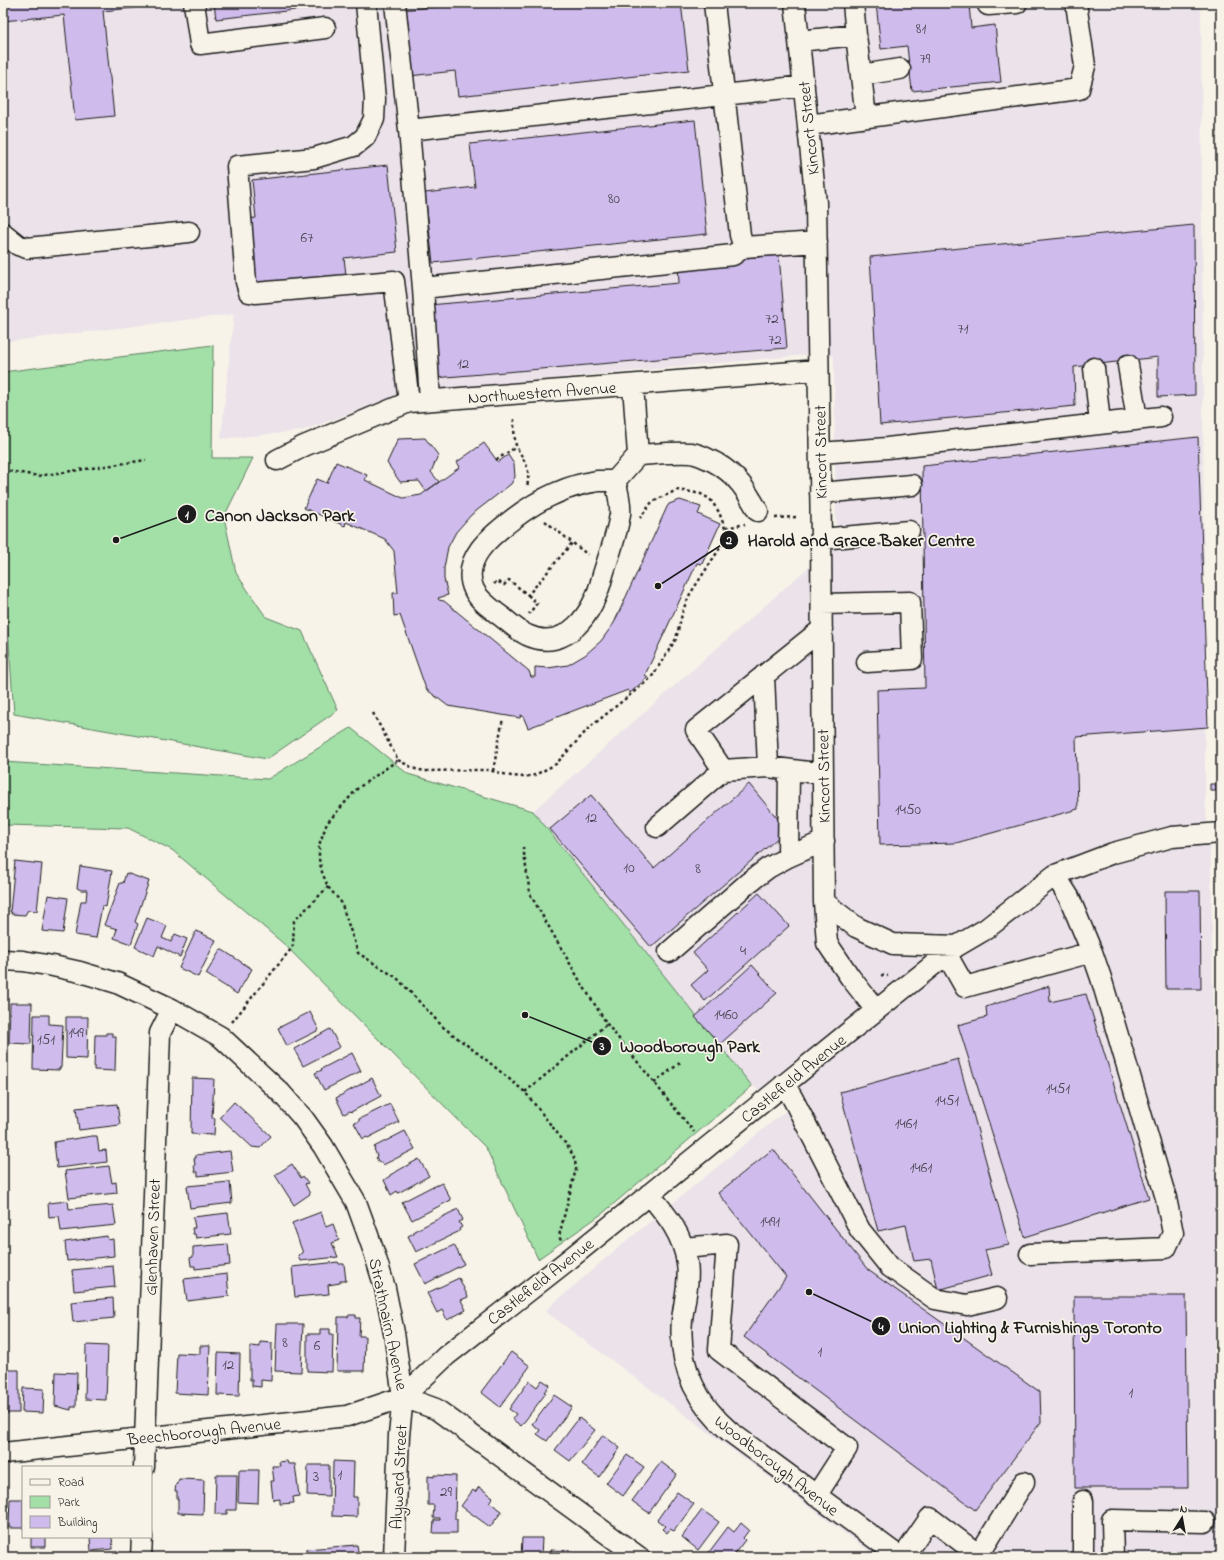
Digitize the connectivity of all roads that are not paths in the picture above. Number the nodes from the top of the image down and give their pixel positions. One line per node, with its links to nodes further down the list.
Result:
1 (194, 3): 10 (street)
2 (366, 3): 30 (street)
3 (395, 3): 19 (street)
4 (714, 3): 16 (street)
5 (795, 3): 12 (street, Kincort Street)
6 (853, 3): 11 (street)
7 (1017, 3): 9 (street)
8 (1076, 3): 17 (street)
9 (988, 5)
10 (325, 28)
11 (856, 35): 12 (street); 14 (street)
12 (799, 41): 15 (street, Kincort Street)
13 (900, 69): 14 (street)
14 (861, 75): 17 (street)
15 (804, 86): 16 (street); 18 (street, Kincort Street)
16 (724, 95): 19 (street); 23 (street)
17 (866, 117): 18 (street)
18 (808, 125): 22 (street, Kincort Street)
19 (409, 130): 24 (street)
20 (188, 232): 21 (street)
21 (3, 233)
22 (817, 242): 23 (street); 27 (street, Kincort Street)
23 (744, 247): 24 (street)
24 (423, 288): 29 (street)
25 (1128, 365): 32 (street)
26 (1094, 368): 33 (street)
27 (818, 370): 28 (street, Northwestern Avenue); 34 (street, Kincort Street)
28 (633, 385): 29 (street, Northwestern Avenue); 35 (street)
29 (430, 400): 30 (street, Northwestern Avenue)
30 (409, 402): 36 (street, Northwestern Avenue)
31 (1161, 416): 32 (street)
32 (1137, 419): 33 (street)
33 (1100, 423): 34 (street)
34 (820, 452): 39 (street, Kincort Street)
35 (638, 455): 37 (street); 40 (street)
36 (277, 460)
37 (615, 481): 37 (street)
38 (912, 484): 39 (street)
39 (820, 493): 42 (street, Kincort Street)
40 (758, 511)
41 (909, 531): 42 (street)
42 (821, 539): 43 (street, Kincort Street)
43 (822, 604): 44 (street, Kincort Street); 45 (street)
44 (822, 630): 46 (street); 50 (street, Kincort Street)
45 (867, 662)
46 (764, 675): 47 (street); 48 (street)
47 (768, 767): 48 (street); 49 (street)
48 (722, 770): 51 (street)
49 (789, 770): 50 (street); 54 (street)
50 (823, 771): 53 (street, Kincort Street)
51 (657, 826)
52 (1221, 832): 55 (street, Castlefield Avenue)
53 (824, 841): 54 (street); 56 (street, Kincort Street)
54 (788, 857): 58 (street)
55 (1055, 875): 57 (street, Castlefield Avenue); 59 (street)
56 (824, 902): 57 (street); 62 (street, Kincort Street)
57 (952, 950): 59 (street); 62 (street, Castlefield Avenue)
58 (669, 952)
59 (1092, 952): 66 (street)
60 (3, 960): 61 (street, Strathnairn Avenue)
61 (172, 1009): 68 (street, Strathnairn Avenue); 69 (street, Glenhaven Street)
62 (876, 1010): 63 (street, Castlefield Avenue)
63 (784, 1084): 64 (street, Castlefield Avenue); 67 (street)
64 (649, 1194): 65 (street, Woodborough Avenue); 68 (street, Castlefield Avenue)
65 (684, 1248): 73 (street, Woodborough Avenue); 73 (street)
66 (1030, 1254)
67 (997, 1298)
68 (403, 1397): 69 (street, Beechborough Avenue); 78 (street, Alyward Street); 79 (street, Strathnairn Avenue)
69 (145, 1438): 70 (street, Beechborough Avenue); 71 (street, Glenhaven Street)
70 (3, 1453)
71 (144, 1466)
72 (1024, 1482): 81 (street)
73 (816, 1496): 80 (street, Woodborough Avenue)
74 (1083, 1501): 82 (street)
75 (1205, 1522): 83 (street)
76 (142, 1538): 77 (street)
77 (141, 1557)
78 (394, 1557)
79 (639, 1557)
80 (900, 1557)
81 (903, 1557)
82 (1083, 1557)
83 (1113, 1557)

